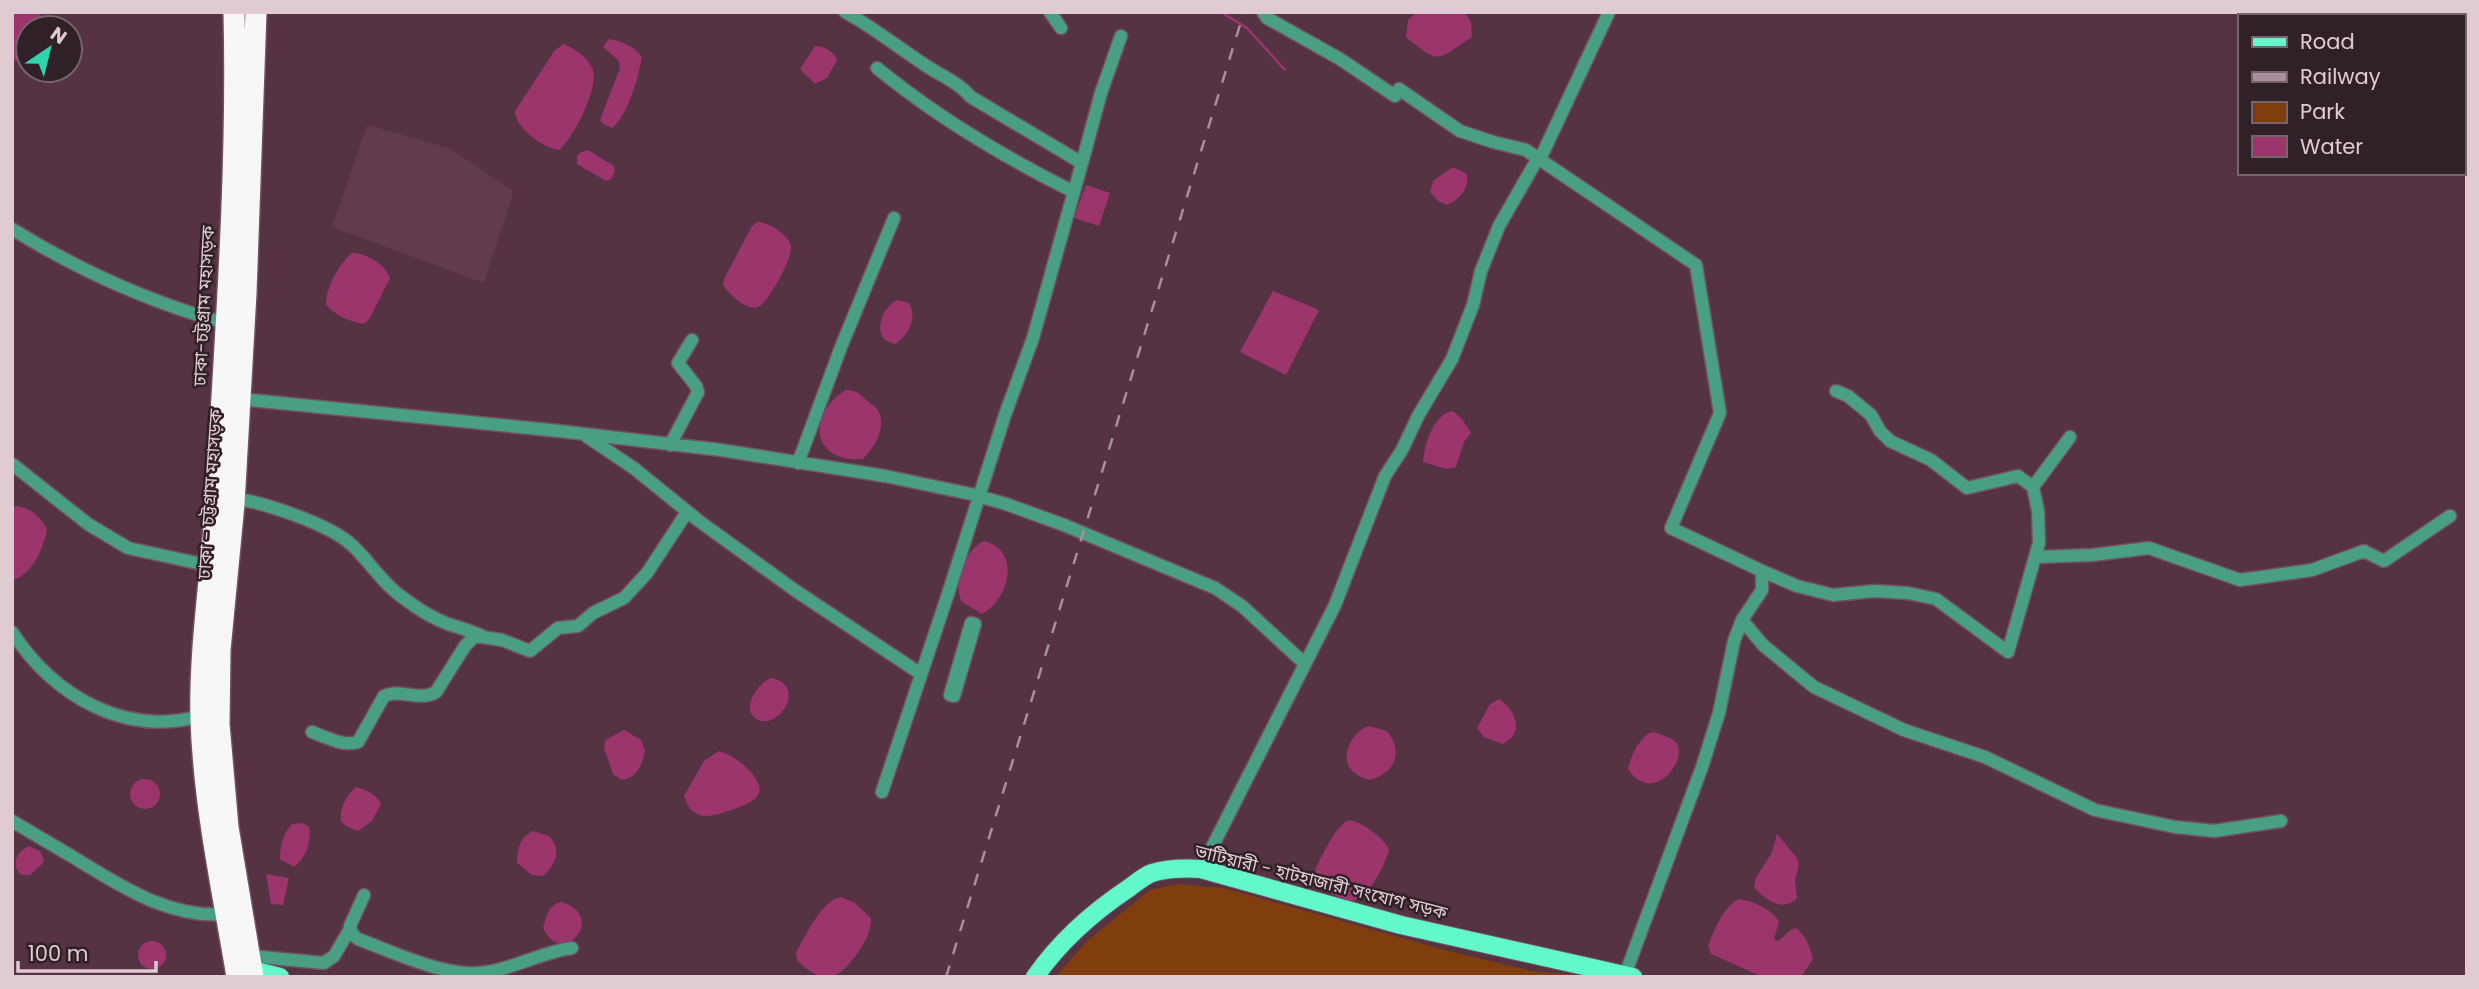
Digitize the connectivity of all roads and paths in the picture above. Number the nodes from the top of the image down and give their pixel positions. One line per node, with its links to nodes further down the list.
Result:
1 (234, 12): 15 (highway, ঢাকা-চট্টগ্রাম মহাসড়ক)
2 (256, 12): 18 (highway, ঢাকা - চট্টগ্রাম মহাসড়ক)
3 (845, 12): 11 (street)
4 (1050, 12): 7 (street)
5 (1263, 12): 10 (street)
6 (1609, 12): 10 (street)
7 (1061, 28)
8 (1121, 36): 11 (street)
9 (877, 68): 12 (street)
10 (1538, 158): 31 (street); 36 (street)
11 (1082, 163): 12 (street)
12 (1074, 192): 25 (street)
13 (894, 218): 22 (street)
14 (12, 229): 15 (street)
15 (225, 323): 30 (highway, ঢাকা-চট্টগ্রাম মহাসড়ক)
16 (692, 340): 21 (street)
17 (1836, 391): 24 (street)
18 (240, 399): 19 (street); 26 (highway, ঢাকা - চট্টগ্রাম মহাসড়ক)
19 (583, 433): 21 (street); 27 (street)
20 (2070, 437): 24 (street)
21 (670, 445): 22 (street)
22 (798, 463): 25 (street)
23 (12, 464): 30 (street)
24 (2033, 486): 29 (street)
25 (980, 496): 36 (street); 37 (street)
26 (233, 498): 35 (street); 48 (highway, ঢাকা - চট্টগ্রাম মহাসড়ক)
27 (687, 512): 35 (street); 37 (street)
28 (2450, 516): 29 (street)
29 (2036, 557): 31 (street)
30 (211, 566): 38 (highway, ঢাকা-চট্টগ্রাম মহাসড়ক)
31 (1762, 571): 32 (street)
32 (1742, 620): 42 (street); 49 (street)
33 (975, 624): 33 (street)
34 (12, 632): 38 (street)
35 (484, 637): 39 (street)
36 (1304, 663): 43 (street)
37 (921, 674): 40 (street)
38 (201, 716): 45 (highway, ঢাকা-চট্টগ্রাম মহাসড়ক)
39 (312, 732)
40 (882, 792)
41 (12, 821): 45 (street)
42 (2281, 821)
43 (1201, 869): 49 (main road, ভাটিয়ারী - হাটহাজারী সংযোগ সড়ক); 51 (main road, ভাটিয়ারী - হাটহাজারী সংযোগ সড়ক)
44 (364, 895): 46 (street)
45 (227, 914): 48 (highway, ঢাকা-চট্টগ্রাম মহাসড়ক)
46 (350, 929): 47 (street); 48 (street)
47 (572, 948)
48 (248, 970): 50 (main road)
49 (1629, 976)
50 (280, 977)
51 (1035, 977)

